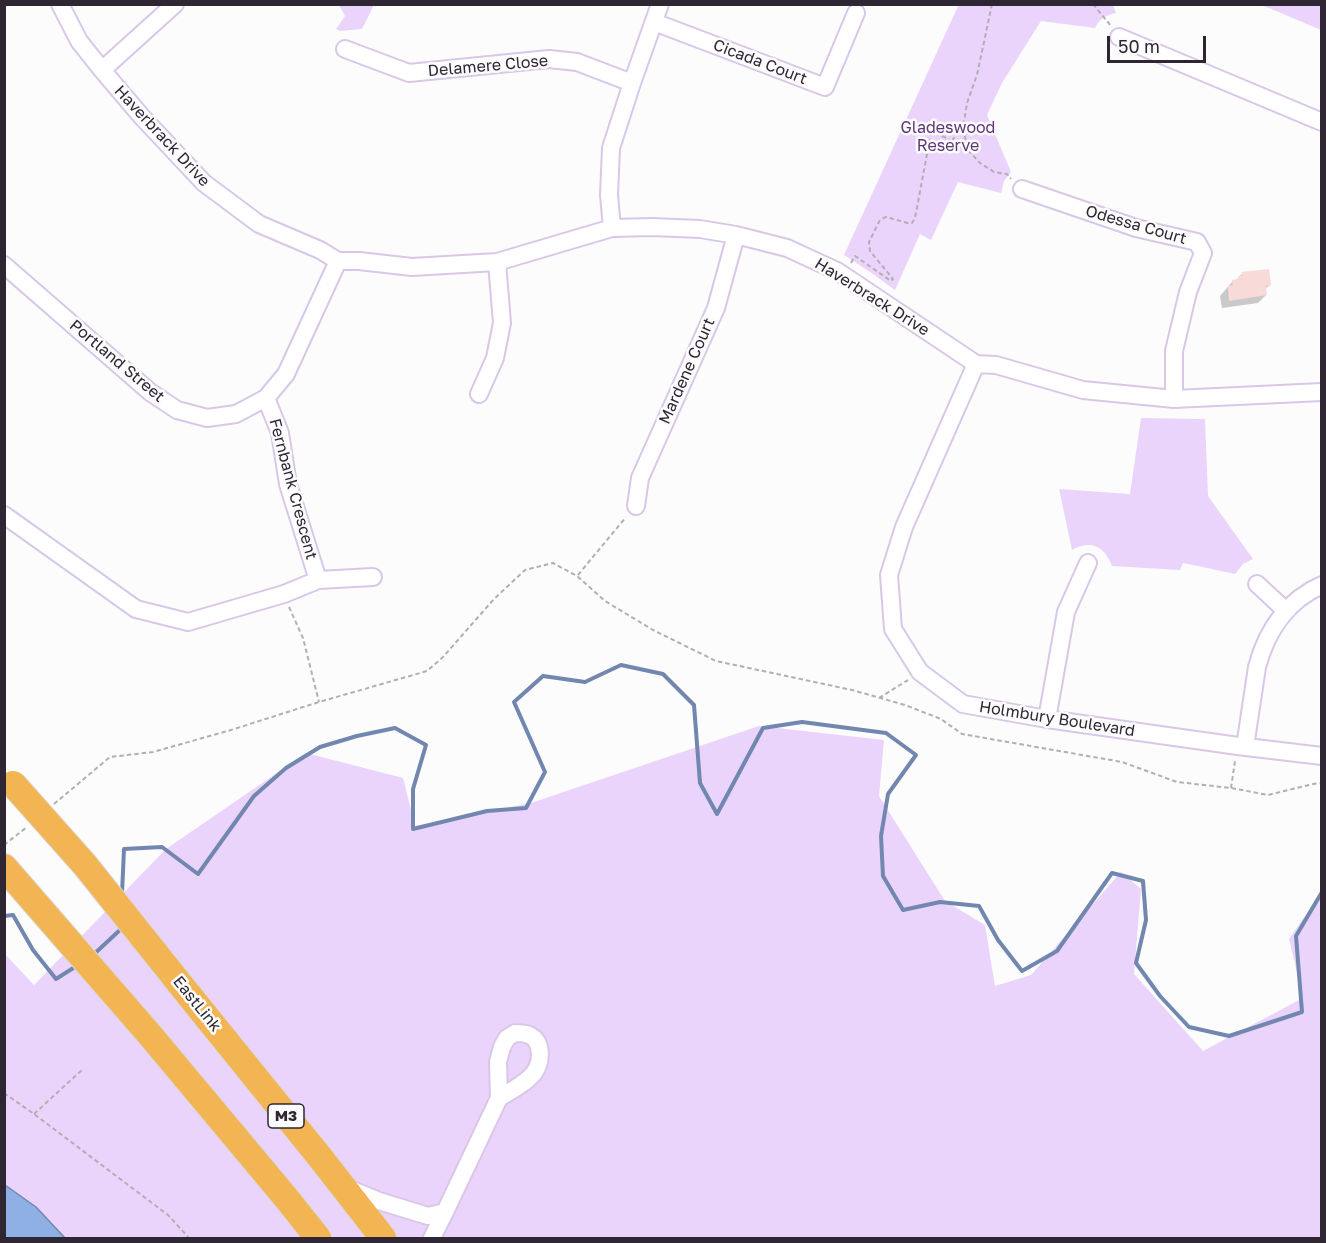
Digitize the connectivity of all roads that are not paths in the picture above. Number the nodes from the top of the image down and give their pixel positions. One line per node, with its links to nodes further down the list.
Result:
1 (60, 4): 8 (street, Haverbrack Drive)
2 (175, 4): 8 (street)
3 (660, 4): 5 (street)
4 (856, 14): 5 (street, Cicada Court)
5 (654, 22): 9 (street)
6 (1119, 37): 10 (street)
7 (345, 49): 9 (street, Delamere Close)
8 (102, 70): 14 (street, Haverbrack Drive)
9 (632, 83): 12 (street)
10 (1322, 122)
11 (1022, 189): 21 (street, Odessa Court)
12 (612, 228): 13 (street, Haverbrack Drive); 15 (street, Haverbrack Drive)
13 (736, 235): 17 (street, Haverbrack Drive); 22 (street, Mardene Court)
14 (338, 261): 15 (street, Haverbrack Drive); 20 (street, Portland Street)
15 (497, 262): 19 (street)
16 (4, 265): 20 (street, Portland Street)
17 (976, 364): 21 (street, Haverbrack Drive); 30 (street, Holmbury Boulevard)
18 (1322, 392): 21 (street, Haverbrack Drive)
19 (479, 394)
20 (266, 398): 26 (street, Fernbank Crescent)
21 (1174, 399)
22 (636, 506)
23 (4, 515): 26 (street, Fernbank Crescent)
24 (1088, 563): 30 (street)
25 (373, 577): 26 (street, Fernbank Crescent)
26 (318, 580)
27 (1257, 584): 29 (street)
28 (1322, 585): 29 (street)
29 (1285, 610): 31 (street)
30 (1047, 719): 31 (street, Holmbury Boulevard)
31 (1241, 747): 32 (street, Holmbury Boulevard)
32 (1322, 756)
33 (9, 779): 36 (highway, EastLink / M3, bridge)
34 (4, 867): 38 (highway)
35 (499, 1098): 37 (street)
36 (342, 1185): 37 (street); 39 (highway, EastLink / M3)
37 (446, 1212): 40 (street)
38 (318, 1239)
39 (383, 1239)
40 (432, 1239)

